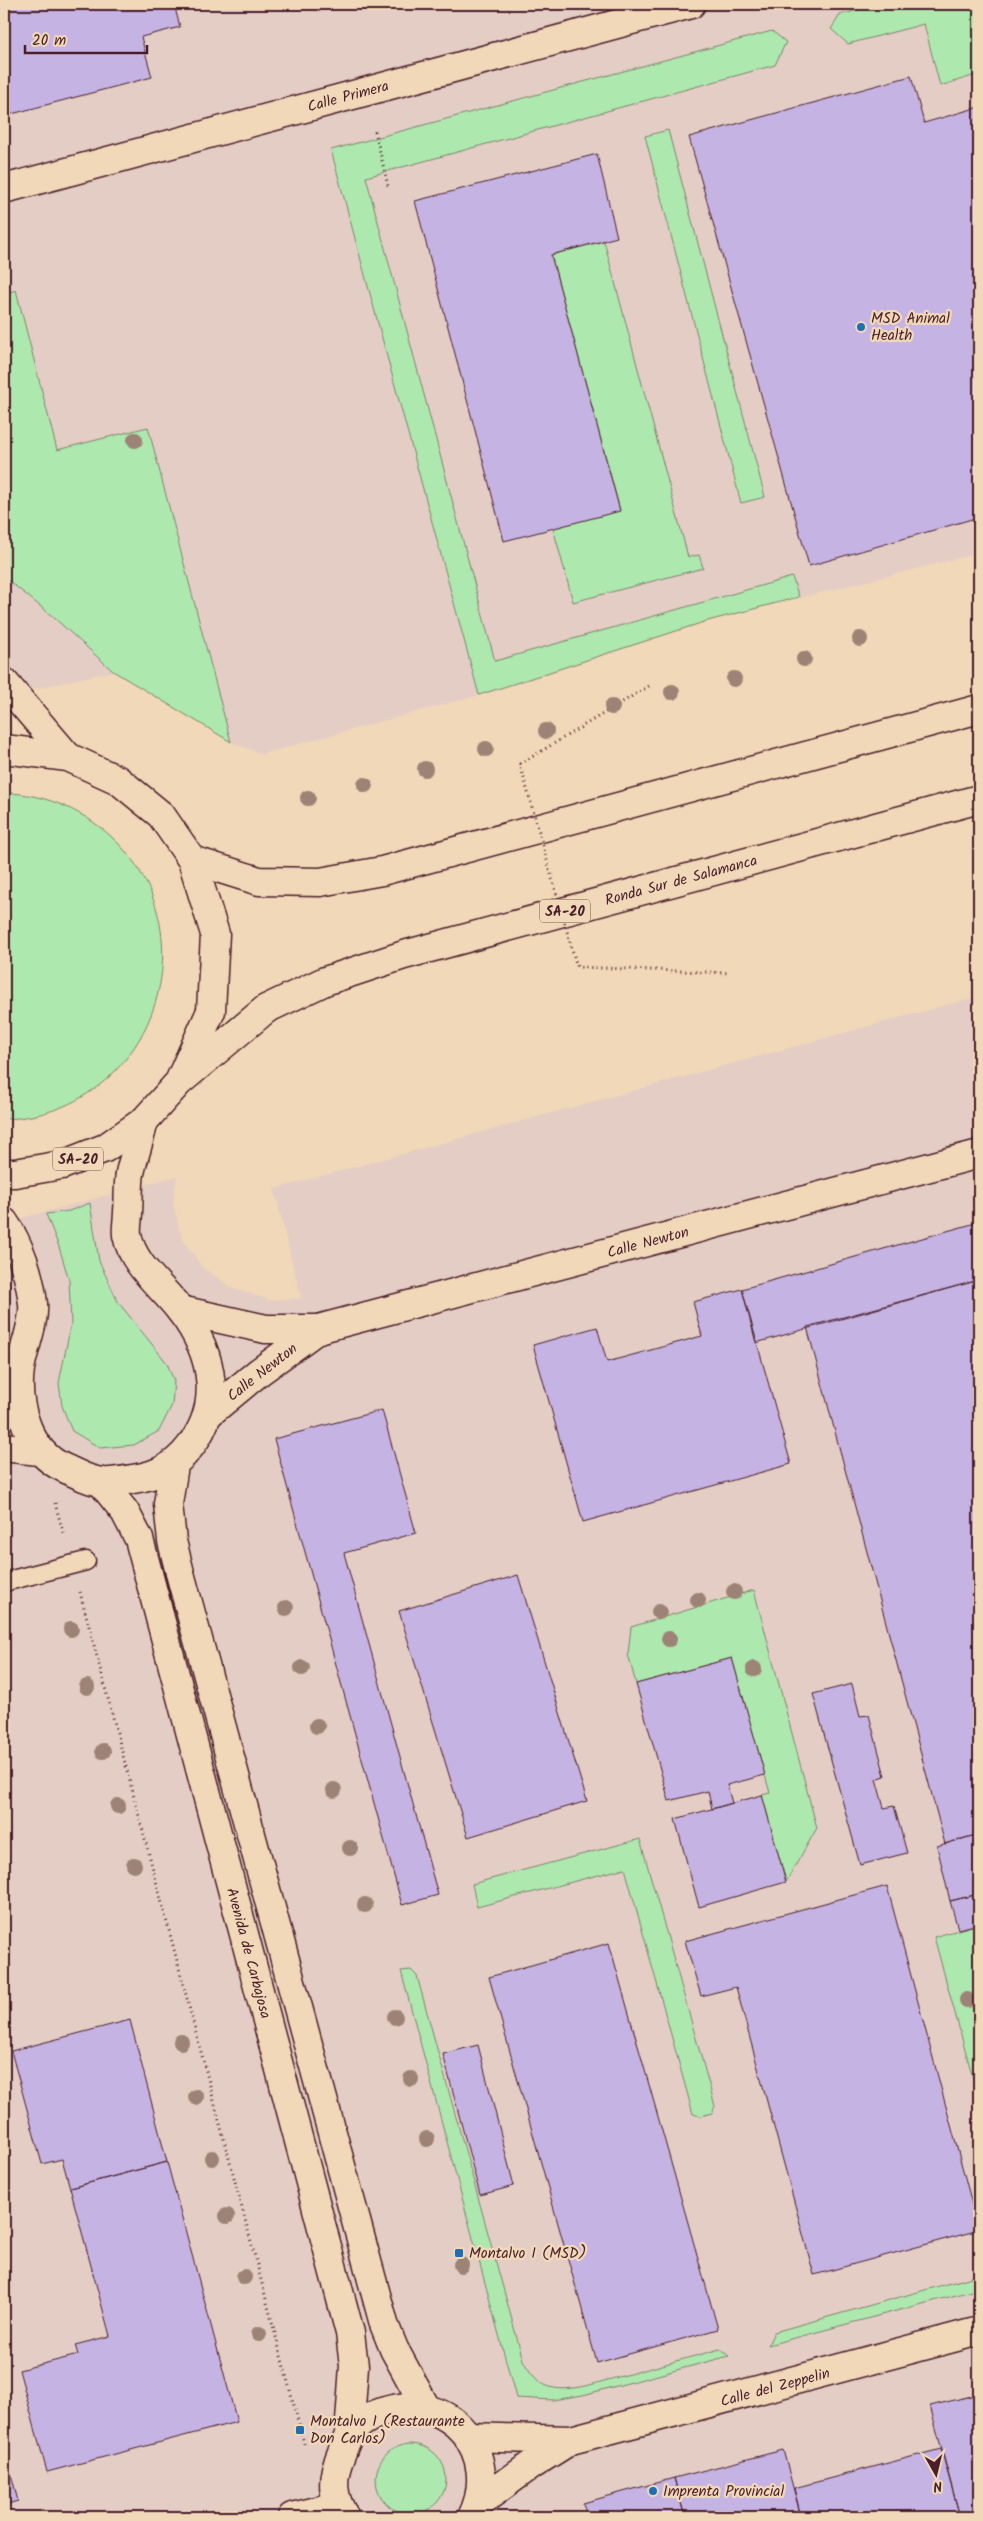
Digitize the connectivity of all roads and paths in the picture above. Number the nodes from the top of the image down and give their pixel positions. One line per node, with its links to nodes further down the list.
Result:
1 (692, 4): 4 (main road, Calle Primera)
2 (375, 131): 3 (path)
3 (388, 186)
4 (4, 189)
5 (4, 682): 9 (main road)
6 (649, 686): 12 (path, bridge)
7 (979, 709): 11 (main road)
8 (4, 749): 9 (main road, Ronda Sur de Salamanca / SA-20)
9 (68, 757): 11 (main road, Ronda Sur de Salamanca / SA-20)
10 (979, 799): 13 (main road, Ronda Sur de Salamanca / SA-20)
11 (192, 860): 13 (main road, Ronda Sur de Salamanca / SA-20)
12 (730, 973)
13 (179, 1082): 14 (main road, Ronda Sur de Salamanca / SA-20)
14 (144, 1121): 16 (main road, Ronda Sur de Salamanca / SA-20); 18 (main road)
15 (979, 1154): 19 (main road, Calle Newton)
16 (4, 1173)
17 (4, 1222): 20 (main road)
18 (180, 1310): 19 (main road, Calle Newton); 21 (main road)
19 (318, 1329): 21 (main road, Calle Newton)
20 (12, 1376): 23 (main road)
21 (207, 1415): 24 (main road)
22 (4, 1447): 23 (main road)
23 (39, 1451): 25 (main road)
24 (174, 1465): 25 (main road); 30 (main road)
25 (102, 1483): 31 (main road, Avenida de Carbajosa)
26 (54, 1498): 27 (path)
27 (79, 1563): 28 (lane); 34 (path)
28 (4, 1582)
29 (979, 2331): 33 (main road, Calle del Zeppelin)
30 (426, 2408): 31 (main road); 32 (main road)
31 (349, 2434): 36 (main road)
32 (469, 2437): 33 (main road, Calle del Zeppelin); 35 (main road)
33 (570, 2440): 35 (main road, Calle del Zeppelin)
34 (305, 2449)
35 (476, 2510)
36 (341, 2511): 37 (main road)
37 (292, 2517)

